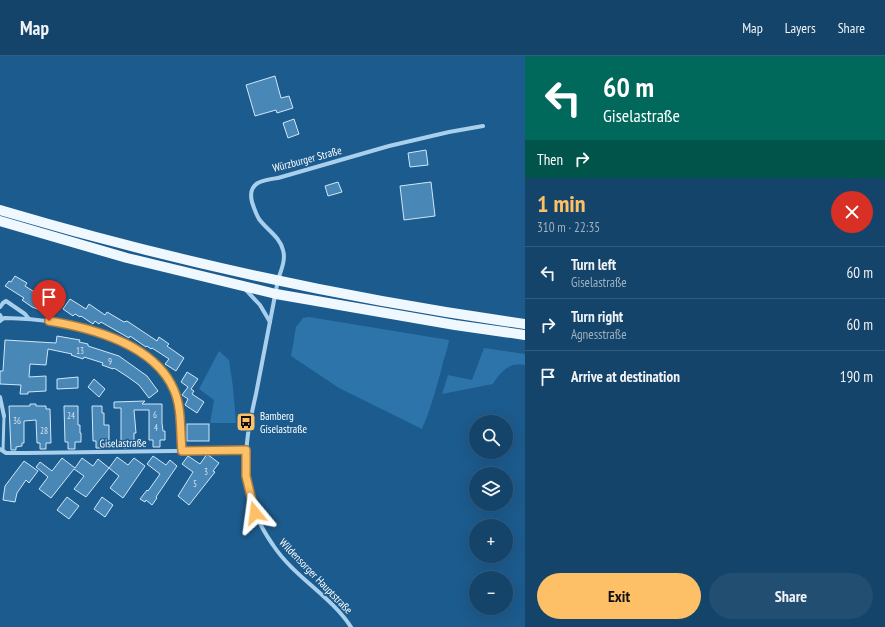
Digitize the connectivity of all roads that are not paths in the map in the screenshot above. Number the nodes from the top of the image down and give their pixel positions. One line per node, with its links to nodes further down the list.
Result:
1 (482, 126): 4 (street, Würzburger Straße)
2 (0, 210): 4 (main road)
3 (0, 221): 5 (main road)
4 (278, 280): 6 (street, Würzburger Straße); 11 (main road)
5 (242, 286): 6 (main road); 10 (street)
6 (276, 294): 10 (street); 12 (main road)
7 (1, 306): 9 (street)
8 (1, 318): 9 (street)
9 (29, 319): 18 (street)
10 (270, 322): 17 (street, Wildensorger Hauptstraße)
11 (525, 324)
12 (525, 335)
13 (0, 397): 14 (street)
14 (1, 409): 15 (street)
15 (4, 416): 16 (lane)
16 (1, 450): 18 (street, Giselastraße)
17 (246, 450): 18 (street, Giselastraße); 19 (street, Wildensorger Hauptstraße)
18 (182, 451)
19 (351, 627)

